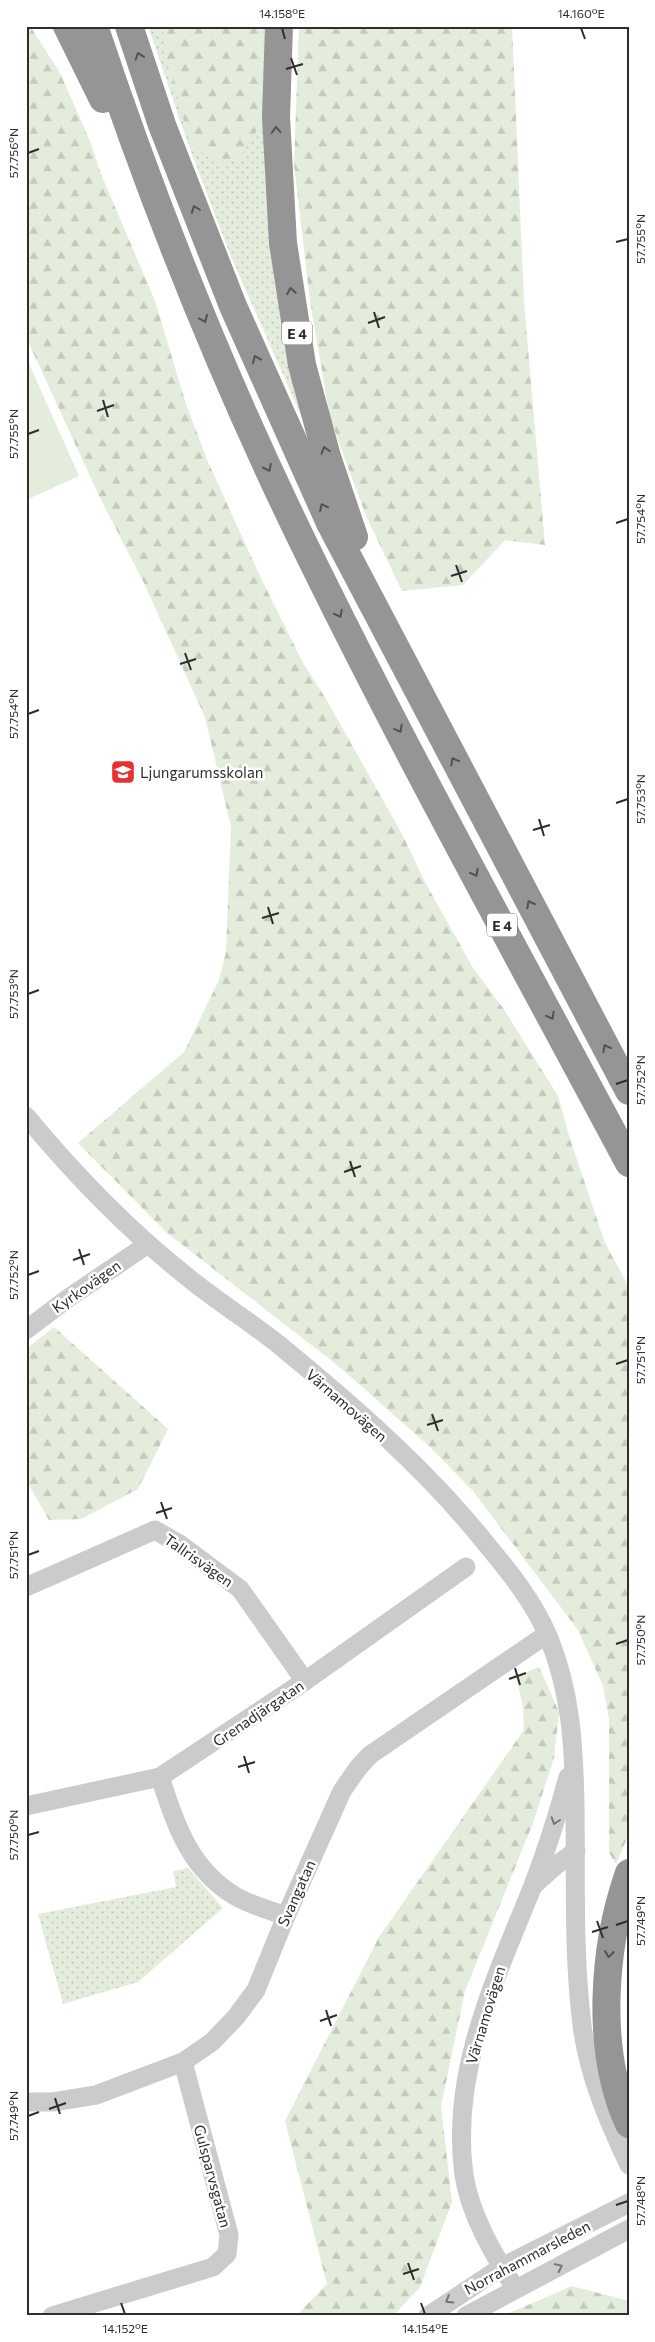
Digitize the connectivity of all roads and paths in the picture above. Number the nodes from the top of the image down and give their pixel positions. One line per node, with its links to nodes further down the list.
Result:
1 (67, 26): 5 (highway)
2 (94, 26): 5 (highway, E 4)
3 (129, 26): 6 (highway, one-way to 3)
4 (279, 26): 6 (highway, E 4, one-way to 4)
5 (185, 274): 9 (highway, E 4, one-way to 9)
6 (385, 629): 7 (highway, E 4, one-way to 6)
7 (629, 1091)
8 (26, 1116): 10 (street, Värnamovägen)
9 (629, 1163)
10 (148, 1244): 11 (street, Kyrkovägen); 14 (street, Värnamovägen)
11 (26, 1330)
12 (466, 1567): 15 (street, Grenadjärgatan)
13 (26, 1587): 15 (street, Tallrisvägen)
14 (547, 1634): 16 (street, Värnamovägen); 22 (street, Svangatan)
15 (306, 1681): 17 (street, Grenadjärgatan)
16 (574, 1758): 19 (street, Värnamovägen); 21 (street, Värnamovägen, one-way to 21)
17 (160, 1778): 18 (street, Grenadjärgatan); 22 (street)
18 (26, 1806)
19 (576, 1851): 21 (street, Värnamovägen); 26 (street)
20 (629, 1872): 25 (highway, one-way to 25)
21 (533, 1886): 29 (street, Värnamovägen)
22 (286, 1916): 23 (street, Svangatan)
23 (184, 2062): 24 (street, Svangatan); 31 (street, Gulsparvsgatan)
24 (26, 2102)
25 (629, 2124)
26 (629, 2165)
27 (629, 2203): 29 (street, Norrahammarsleden)
28 (629, 2229): 30 (street, Norrahammarsleden, one-way to 28)
29 (502, 2267): 30 (street, Värnamovägen); 32 (street, Norrahammarsleden, one-way to 32)
30 (515, 2288): 33 (street, Norrahammarsleden)
31 (52, 2316)
32 (428, 2316)
33 (466, 2316)

